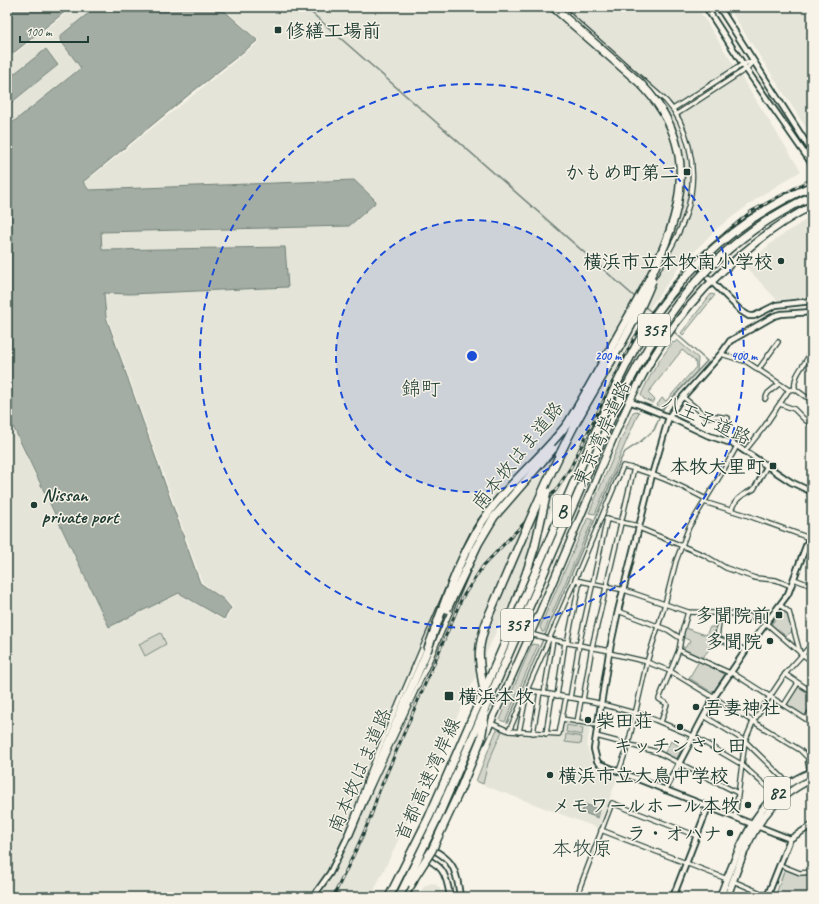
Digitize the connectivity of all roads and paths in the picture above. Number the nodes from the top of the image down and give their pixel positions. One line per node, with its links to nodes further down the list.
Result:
1 (554, 7): 19 (highway, 南本牧はま道路, bridge); 27 (highway, 南本牧はま道路, bridge)
2 (560, 7): 8 (street)
3 (706, 7): 6 (street)
4 (719, 7): 5 (street)
5 (754, 61): 6 (street); 7 (street); 10 (street)
6 (743, 64): 7 (street); 8 (street)
7 (746, 69): 9 (street); 11 (street)
8 (673, 109): 9 (street)
9 (677, 114): 48 (street)
10 (811, 149)
11 (802, 150): 12 (street); 13 (street)
12 (812, 164)
13 (812, 170)
14 (812, 181): 18 (street, bridge)
15 (812, 187): 18 (main road, 東京湾岸道路 / 357); 77 (highway, 首都高速湾岸線 / B, bridge)
16 (812, 196): 151 (highway, 首都高速湾岸線 / B, bridge)
17 (812, 206): 21 (main road, 東京湾岸道路 / 357)
18 (749, 227): 20 (main road, 東京湾岸道路 / 357)
19 (666, 248): 83 (highway, 南本牧はま道路, bridge); 151 (highway, bridge)
20 (702, 272): 21 (street); 32 (main road, 東京湾岸道路 / 357)
21 (712, 282): 22 (street); 36 (main road, 東京湾岸道路 / 357)
22 (812, 302)
23 (812, 312): 26 (street)
24 (778, 342): 28 (street)
25 (812, 343): 30 (street)
26 (721, 354): 28 (street); 33 (street)
27 (600, 366): 77 (highway, bridge); 83 (highway, 南本牧はま道路, bridge)
28 (758, 370): 29 (street)
29 (779, 384): 31 (street); 34 (street)
30 (794, 389): 31 (street); 35 (street)
31 (788, 390): 37 (street)
32 (616, 395): 36 (street, 八王子道路); 72 (main road, 東京湾岸道路 / 357)
33 (683, 397): 38 (street); 39 (street)
34 (765, 399)
35 (812, 399)
36 (630, 401): 38 (street, 八王子道路); 73 (main road, 東京湾岸道路 / 357)
37 (780, 404): 40 (street); 42 (street)
38 (669, 417): 41 (street, 八王子道路); 45 (street)
39 (728, 418)
40 (812, 425)
41 (737, 446): 42 (street, 八王子道路); 47 (street)
42 (745, 451): 43 (street, 八王子道路)
43 (767, 466): 46 (street, 八王子道路); 49 (street)
44 (634, 468): 45 (street); 50 (street); 52 (street)
45 (652, 474): 47 (street); 53 (street)
46 (812, 492)
47 (705, 501): 49 (street); 56 (street)
48 (496, 504): 137 (street); 137 (street)
49 (731, 510): 55 (street)
50 (602, 518): 51 (street); 58 (street)
51 (607, 519): 52 (street); 60 (street)
52 (621, 522): 53 (street); 61 (street)
53 (639, 527): 56 (street); 64 (street)
54 (812, 530): 55 (street)
55 (811, 538): 57 (street)
56 (683, 546): 62 (street); 65 (street)
57 (794, 579): 62 (street); 63 (street)
58 (576, 580): 59 (street); 75 (street)
59 (580, 581): 60 (street); 76 (street)
60 (593, 584): 61 (street); 79 (street)
61 (606, 586): 64 (street); 80 (street)
62 (791, 586): 66 (street)
63 (812, 586)
64 (624, 590): 65 (street); 67 (street)
65 (665, 604): 68 (street); 71 (street)
66 (780, 606): 70 (street); 85 (street)
67 (618, 611): 71 (street); 84 (street)
68 (688, 612): 69 (street); 74 (street)
69 (720, 614): 70 (street); 82 (street)
70 (767, 624): 82 (street); 85 (street)
71 (659, 627): 74 (street); 87 (street)
72 (515, 630): 73 (street); 140 (main road, 東京湾岸道路 / 357)
73 (530, 635): 75 (street); 111 (main road, 東京湾岸道路 / 357)
74 (680, 638): 81 (street)
75 (551, 640): 76 (street); 92 (street); 94 (street)
76 (566, 642): 79 (street); 96 (street)
77 (505, 643): 150 (highway, 首都高速湾岸線 / B, bridge)
78 (812, 644): 85 (street)
79 (579, 645): 80 (street); 99 (street)
80 (592, 647): 84 (street); 100 (street)
81 (679, 650): 88 (street); 89 (street)
82 (746, 650): 89 (street)
83 (427, 651): 137 (highway, 南本牧はま道路)
84 (610, 652): 87 (street); 101 (street)
85 (801, 654): 86 (street); 90 (street)
86 (812, 661)
87 (647, 662): 88 (street); 104 (street)
88 (670, 671): 98 (street); 109 (street)
89 (731, 673): 97 (street); 98 (street)
90 (785, 674): 91 (street); 97 (street)
91 (798, 684): 93 (street); 102 (street)
92 (527, 690): 94 (street); 114 (street); 115 (street)
93 (812, 692)
94 (542, 693): 95 (street); 116 (street)
95 (552, 695): 96 (street); 117 (street)
96 (557, 696): 99 (street)
97 (771, 696): 102 (street); 110 (street)
98 (714, 697): 105 (street); 110 (street)
99 (568, 698): 100 (street); 106 (street)
100 (582, 700): 101 (street); 108 (street)
101 (601, 705): 104 (street); 113 (street)
102 (784, 705): 107 (street)
103 (812, 709): 107 (street)
104 (635, 713): 109 (street); 121 (street)
105 (704, 716): 119 (street); 120 (street)
106 (562, 719): 108 (street); 117 (street)
107 (806, 719): 112 (street)
108 (577, 722): 113 (street)
109 (660, 722): 119 (street)
110 (753, 722): 120 (street); 123 (street)
111 (491, 723): 114 (street); 141 (main road, 東京湾岸道路 / 357)
112 (812, 723)
113 (598, 725): 118 (street)
114 (509, 731): 115 (street)
115 (519, 732): 116 (street)
116 (533, 733): 117 (street)
117 (546, 734)
118 (596, 736): 121 (street); 126 (street)
119 (693, 736): 124 (street); 125 (street)
120 (745, 741): 125 (street); 128 (street)
121 (628, 745): 124 (street); 126 (street)
122 (812, 753): 123 (street)
123 (808, 758): 127 (street)
124 (678, 764): 129 (street); 130 (street)
125 (741, 764): 130 (street); 131 (street)
126 (619, 771): 129 (street)
127 (812, 774): 128 (main road, 82); 134 (main road, 82)
128 (789, 784): 131 (main road, 82)
129 (665, 790): 132 (street)
130 (738, 793): 133 (street)
131 (775, 794): 134 (main road, 82)
132 (708, 807): 133 (street); 138 (street)
133 (735, 818): 134 (street)
134 (754, 825): 139 (street); 147 (main road, 82)
135 (812, 825): 139 (street)
136 (601, 830): 138 (street); 144 (street); 154 (street)
137 (350, 834): 149 (street, 南本牧はま道路)
138 (697, 836): 144 (street)
139 (790, 839): 145 (street)
140 (421, 843): 141 (street); 142 (main road, 東京湾岸道路 / 357)
141 (432, 848): 143 (main road, 東京湾岸道路 / 357); 153 (street)
142 (416, 853): 143 (street); 150 (main road, 東京湾岸道路 / 357)
143 (427, 859): 151 (main road, 東京湾岸道路 / 357); 152 (street)
144 (687, 863): 147 (street); 157 (street)
145 (780, 865): 146 (street); 148 (street)
146 (812, 872)
147 (730, 880): 148 (street); 158 (main road, 82); 159 (main road, 82)
148 (768, 896)
149 (313, 897)
150 (390, 897)
151 (402, 897)
152 (450, 897)
153 (460, 897)
154 (578, 897)
155 (615, 897): 156 (street)
156 (626, 897)
157 (674, 897)
158 (720, 897)
159 (727, 897)

